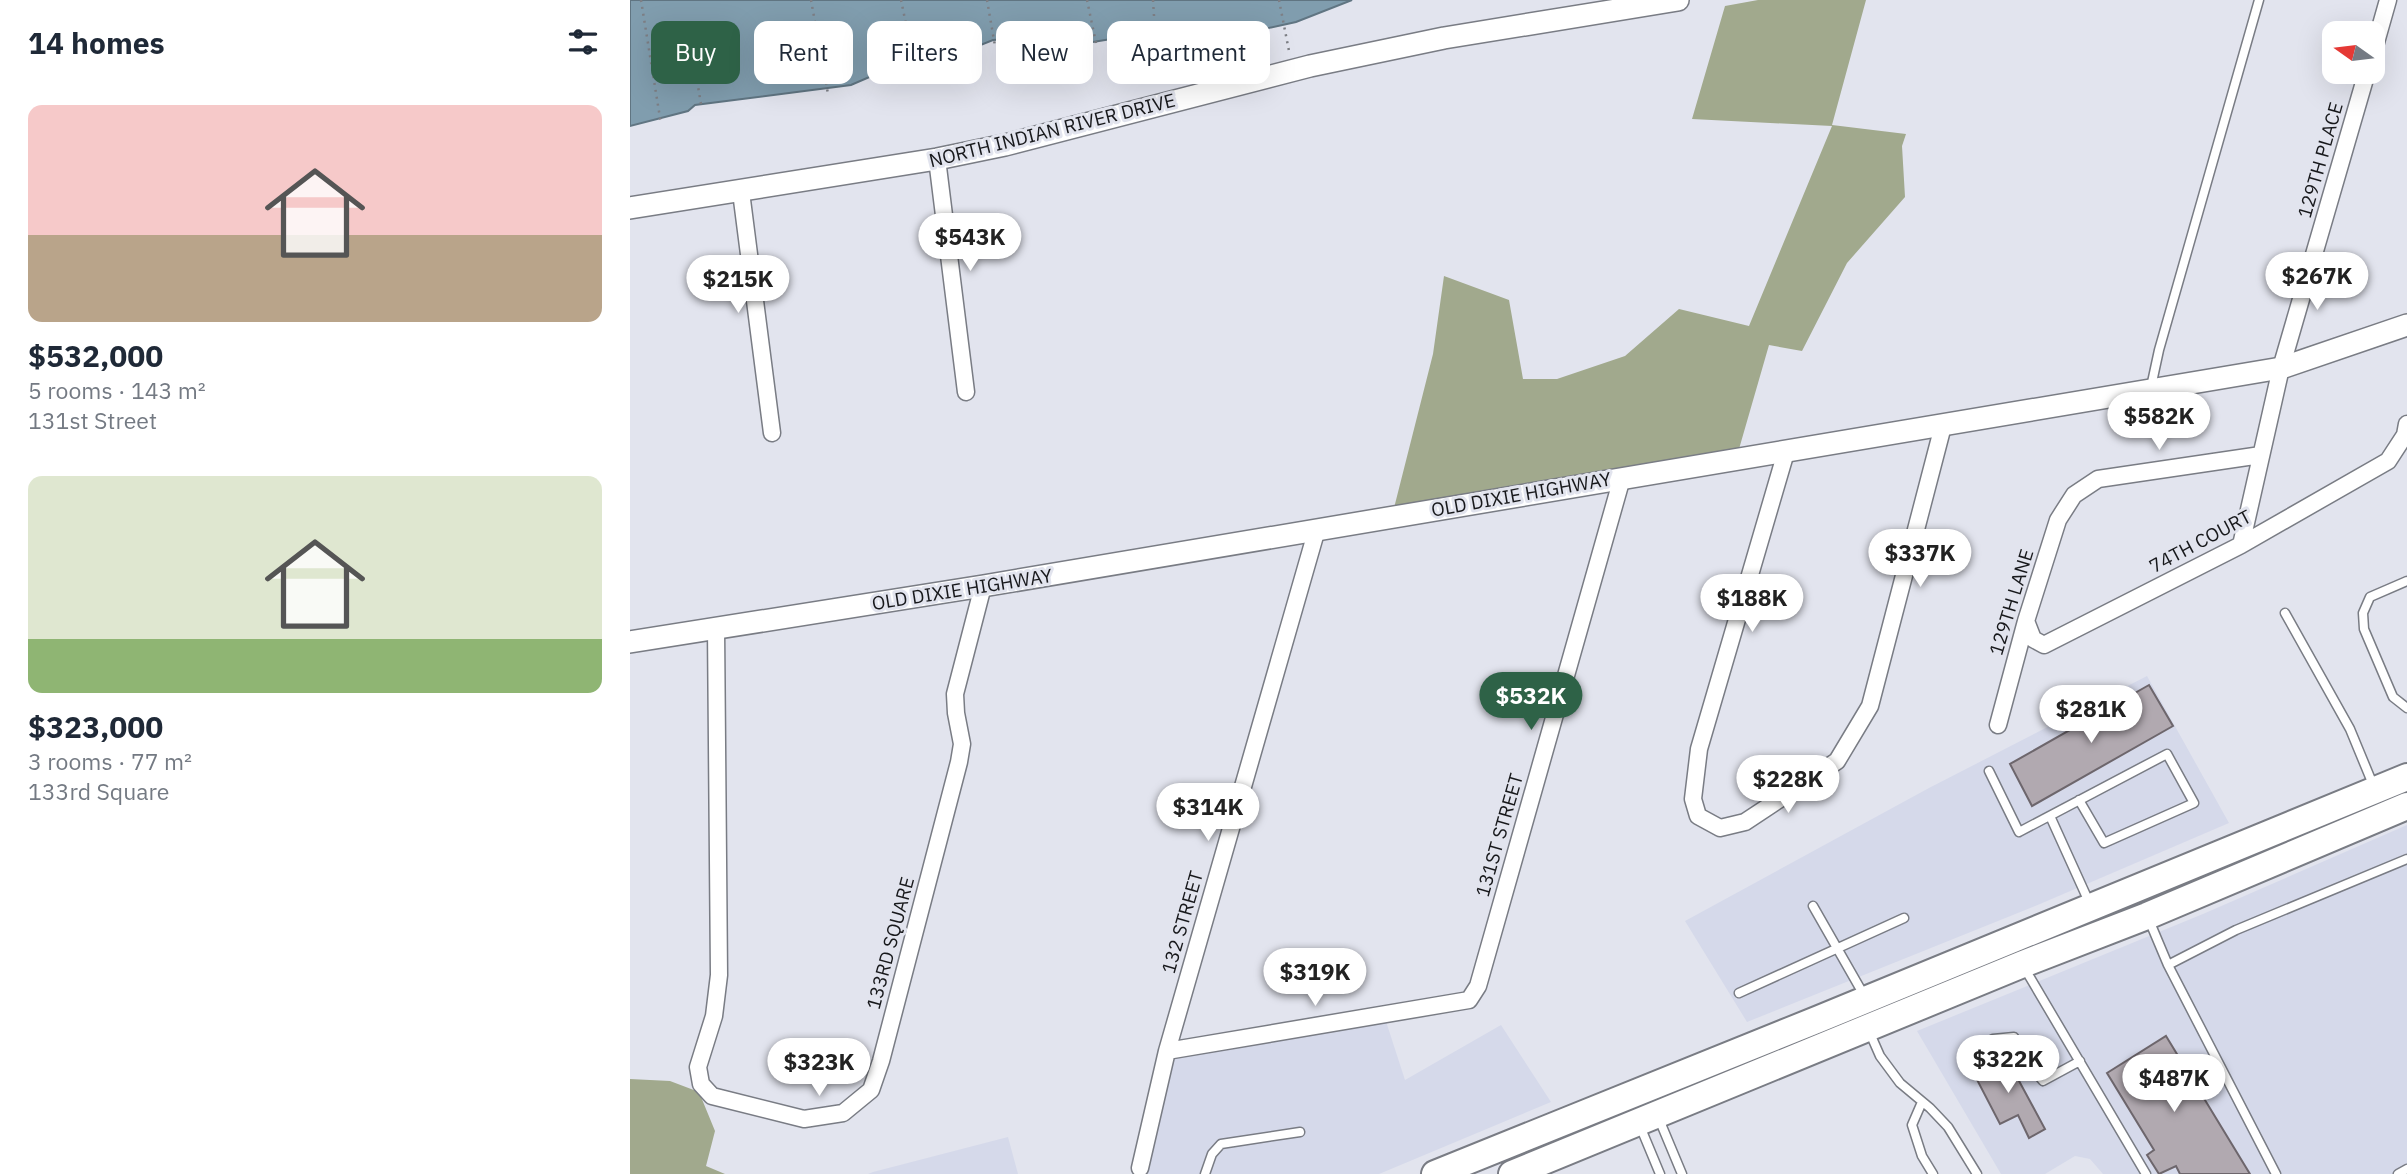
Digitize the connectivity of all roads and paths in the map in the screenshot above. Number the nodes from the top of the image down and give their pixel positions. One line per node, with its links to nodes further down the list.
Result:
1 (642, 0): 21 (path)
2 (811, 0): 19 (path)
3 (901, 0): 11 (path)
4 (987, 0): 14 (path)
5 (1087, 0): 15 (path)
6 (1153, 0): 12 (path)
7 (1279, 0): 16 (path)
8 (1678, 0): 22 (street, NORTH INDIAN RIVER DRIVE)
9 (2259, 0): 27 (lane)
10 (2388, 0): 13 (street)
11 (905, 21)
12 (1154, 21)
13 (2382, 21)
14 (995, 46)
15 (1097, 48)
16 (1289, 51)
17 (698, 84): 20 (path)
18 (2364, 84): 26 (street, 129TH PLACE)
19 (828, 94)
20 (701, 104)
21 (661, 124)
22 (937, 159): 23 (street, NORTH INDIAN RIVER DRIVE); 28 (street)
23 (741, 192): 24 (street, NORTH INDIAN RIVER DRIVE); 31 (street)
24 (630, 208)
25 (2407, 324): 26 (street, OLD DIXIE HIGHWAY)
26 (2281, 368): 27 (street, OLD DIXIE HIGHWAY); 33 (street, 129TH PLACE)
27 (2150, 390): 30 (street, OLD DIXIE HIGHWAY)
28 (966, 392)
29 (2407, 425): 36 (street, 74TH COURT)
30 (1943, 426): 32 (street, OLD DIXIE HIGHWAY); 32 (street)
31 (772, 433)
32 (1786, 452): 34 (street, OLD DIXIE HIGHWAY)
33 (2261, 455): 36 (street, 129TH PLACE); 40 (street, 129TH LANE)
34 (1622, 478): 35 (street, OLD DIXIE HIGHWAY); 64 (street, 131ST STREET)
35 (1317, 529): 38 (street, OLD DIXIE HIGHWAY); 64 (street, 132 STREET)
36 (2241, 545): 40 (street, 74TH COURT)
37 (2407, 581): 43 (lane)
38 (983, 586): 41 (street, OLD DIXIE HIGHWAY); 41 (street, 133RD SQUARE)
39 (2285, 613): 47 (lane)
40 (2026, 621): 44 (street, 129TH LANE)
41 (716, 628): 42 (street, OLD DIXIE HIGHWAY)
42 (630, 642)
43 (2407, 708)
44 (1998, 724)
45 (1989, 771): 50 (lane)
46 (2407, 777): 47 (main road)
47 (2375, 790): 51 (main road); 54 (main road)
48 (2079, 800): 48 (lane); 50 (lane)
49 (2407, 806): 51 (main road)
50 (2050, 816): 54 (lane)
51 (2357, 827): 55 (main road)
52 (2407, 859): 59 (lane)
53 (1813, 906): 57 (lane)
54 (2091, 907): 61 (main road)
55 (2147, 916): 58 (main road); 59 (lane)
56 (1904, 918): 57 (lane)
57 (1837, 949): 60 (lane); 61 (lane)
58 (2023, 964): 62 (main road); 65 (lane)
59 (2168, 965): 79 (lane)
60 (1739, 993)
61 (1866, 999): 67 (main road)
62 (1867, 1028): 66 (lane); 67 (main road)
63 (1986, 1044): 65 (lane)
64 (1167, 1051): 69 (street, 132 STREET)
65 (2080, 1061): 78 (lane)
66 (1922, 1102): 76 (lane); 77 (lane)
67 (1640, 1107): 72 (main road); 73 (main road); 74 (lane); 75 (lane)
68 (1300, 1132): 71 (lane)
69 (1140, 1168)
70 (2407, 1169): 80 (lane)
71 (1205, 1174)
72 (1435, 1174)
73 (1512, 1174)
74 (1660, 1174)
75 (1682, 1174)
76 (1933, 1174)
77 (1977, 1174)
78 (2146, 1174)
79 (2276, 1174)
80 (2398, 1174)

